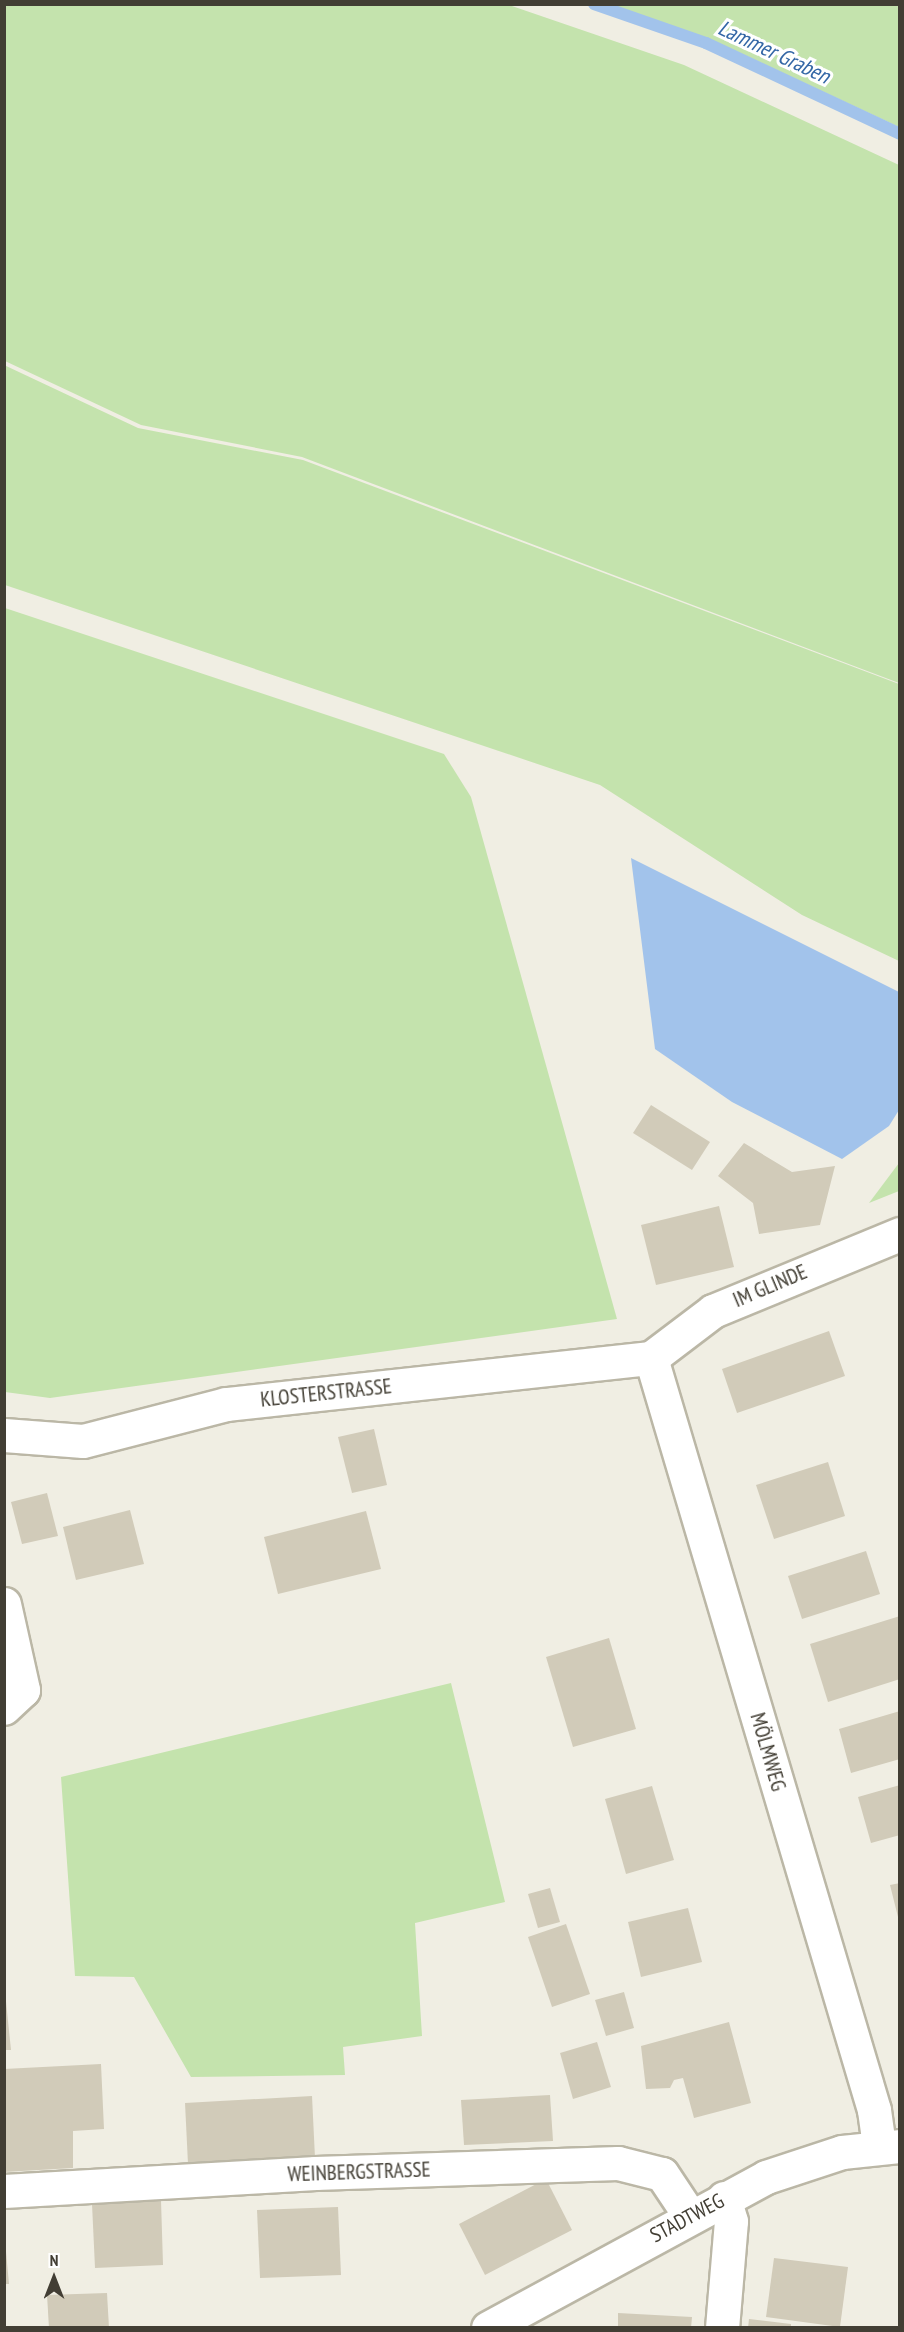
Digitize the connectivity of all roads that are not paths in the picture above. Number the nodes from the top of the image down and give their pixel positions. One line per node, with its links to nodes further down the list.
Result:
1 (900, 1234): 2 (street, IM GLINDE)
2 (651, 1358): 3 (street, KLOSTERSTRASSE); 6 (street, MÖLMWEG)
3 (4, 1435)
4 (4, 1604): 5 (street)
5 (4, 1708)
6 (889, 2146): 8 (street, STADTWEG)
7 (4, 2191): 9 (street, WEINBERGSTRASSE)
8 (724, 2198): 9 (street, STADTWEG); 11 (street)
9 (690, 2216): 10 (street, STADTWEG)
10 (488, 2328)
11 (722, 2328)

